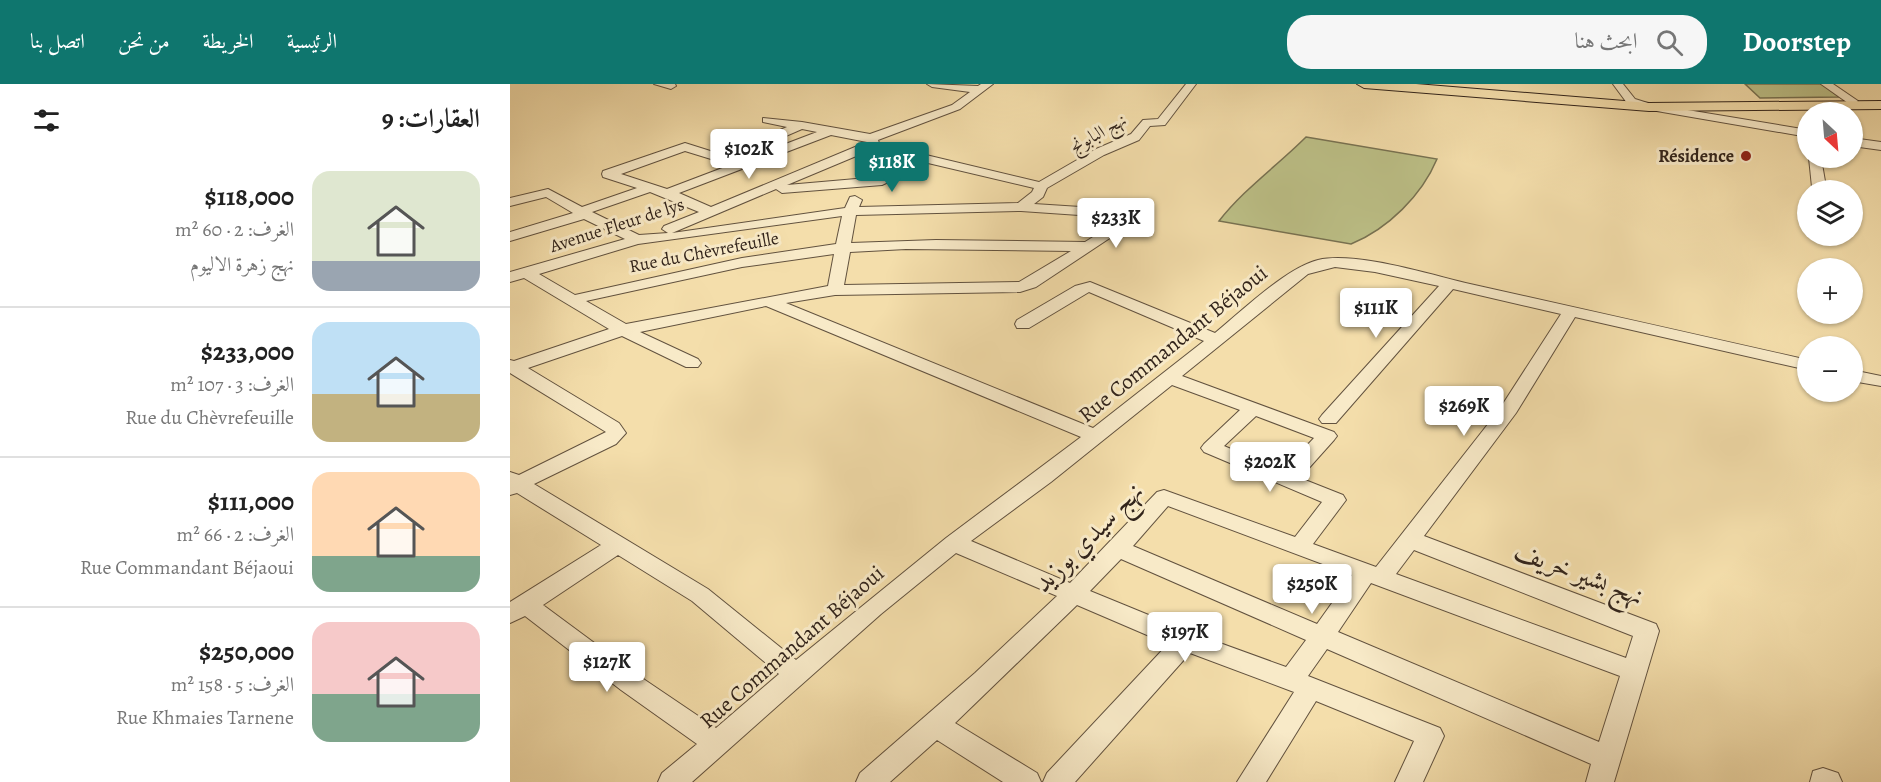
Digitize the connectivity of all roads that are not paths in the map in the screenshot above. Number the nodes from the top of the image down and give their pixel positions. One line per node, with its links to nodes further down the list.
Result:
1 (659, 84): 8 (street)
2 (932, 84): 9 (street)
3 (1191, 84): 24 (street, نهج البابونج)
4 (1364, 84): 14 (main road)
5 (1404, 84): 11 (main road)
6 (1618, 84): 11 (street)
7 (1826, 84): 12 (street)
8 (671, 86)
9 (984, 87): 19 (street, Avenue Fleur de lys)
10 (1881, 100): 12 (main road)
11 (1631, 101): 12 (main road); 14 (street)
12 (1852, 101)
13 (1881, 105): 14 (main road)
14 (1649, 107): 18 (street)
15 (767, 120): 16 (street)
16 (802, 125): 17 (street); 22 (street)
17 (832, 130): 19 (street); 27 (street)
18 (1797, 132)
19 (871, 138): 26 (street, Avenue Fleur de lys)
20 (1863, 144): 21 (street)
21 (1881, 146)
22 (724, 159): 25 (street); 25 (street)
23 (882, 181): 24 (street); 26 (street); 30 (street)
24 (1041, 186): 29 (street)
25 (649, 187): 27 (street); 32 (street)
26 (764, 191): 31 (street, Avenue Fleur de lys)
27 (667, 194): 31 (street)
28 (510, 202): 32 (street)
29 (1022, 207): 30 (street); 35 (street)
30 (850, 211): 34 (street); 36 (street)
31 (712, 212): 34 (street, Avenue Fleur de lys)
32 (582, 213): 33 (street); 34 (street)
33 (510, 237)
34 (638, 240): 37 (street, Avenue Fleur de lys)
35 (1088, 247): 36 (street, Rue du Chèvrefeuille); 39 (street)
36 (845, 248): 39 (street); 40 (street, Rue du Chèvrefeuille)
37 (518, 274): 40 (street)
38 (1450, 283): 42 (street, Rue Commandant Béjaoui); 45 (street, Rue Commandant Béjaoui); 53 (street)
39 (835, 290): 41 (street)
40 (572, 300): 44 (street)
41 (767, 301): 44 (street); 54 (street)
42 (1570, 312): 47 (street, Rue Commandant Béjaoui); 57 (street)
43 (1023, 324): 45 (street)
44 (623, 330): 46 (street); 48 (street)
45 (1215, 339): 49 (street, Rue Commandant Béjaoui)
46 (692, 363)
47 (1797, 363)
48 (511, 367): 56 (street)
49 (1168, 376): 52 (street); 54 (street, Rue Commandant Béjaoui)
50 (1863, 377): 51 (street)
51 (1881, 381)
52 (1252, 408): 55 (street); 55 (street)
53 (1329, 419)
54 (1095, 436): 58 (street, Rue Commandant Béjaoui)
55 (1287, 479): 60 (street)
56 (513, 484): 59 (street)
57 (1409, 539): 62 (street); 67 (street, نهج بشير خريف)
58 (954, 543): 63 (street); 68 (street, Rue Commandant Béjaoui)
59 (618, 545): 64 (street); 68 (street)
60 (1299, 547): 61 (street, نهج سيدي بوزيد); 62 (street, نهج سيدي بوزيد)
61 (1119, 549): 63 (street, نهج سيدي بوزيد); 65 (street)
62 (1374, 575): 65 (street); 67 (street, نهج سيدي بوزيد)
63 (1073, 593): 66 (street); 70 (street, نهج سيدي بوزيد)
64 (518, 609): 71 (street)
65 (1323, 636): 69 (street); 72 (street)
66 (1186, 641): 69 (street); 77 (street)
67 (1634, 671): 72 (street, نهج بشير خريف)
68 (795, 674): 71 (street, Rue Commandant Béjaoui)
69 (1301, 684): 73 (street); 78 (street)
70 (936, 725): 75 (street, نهج سيدي بوزيد); 76 (street)
71 (717, 743): 74 (street, Rue Commandant Béjaoui)
72 (1603, 770)
73 (1416, 780)
74 (672, 782)
75 (870, 782)
76 (1026, 782)
77 (1057, 782)
78 (1251, 782)

